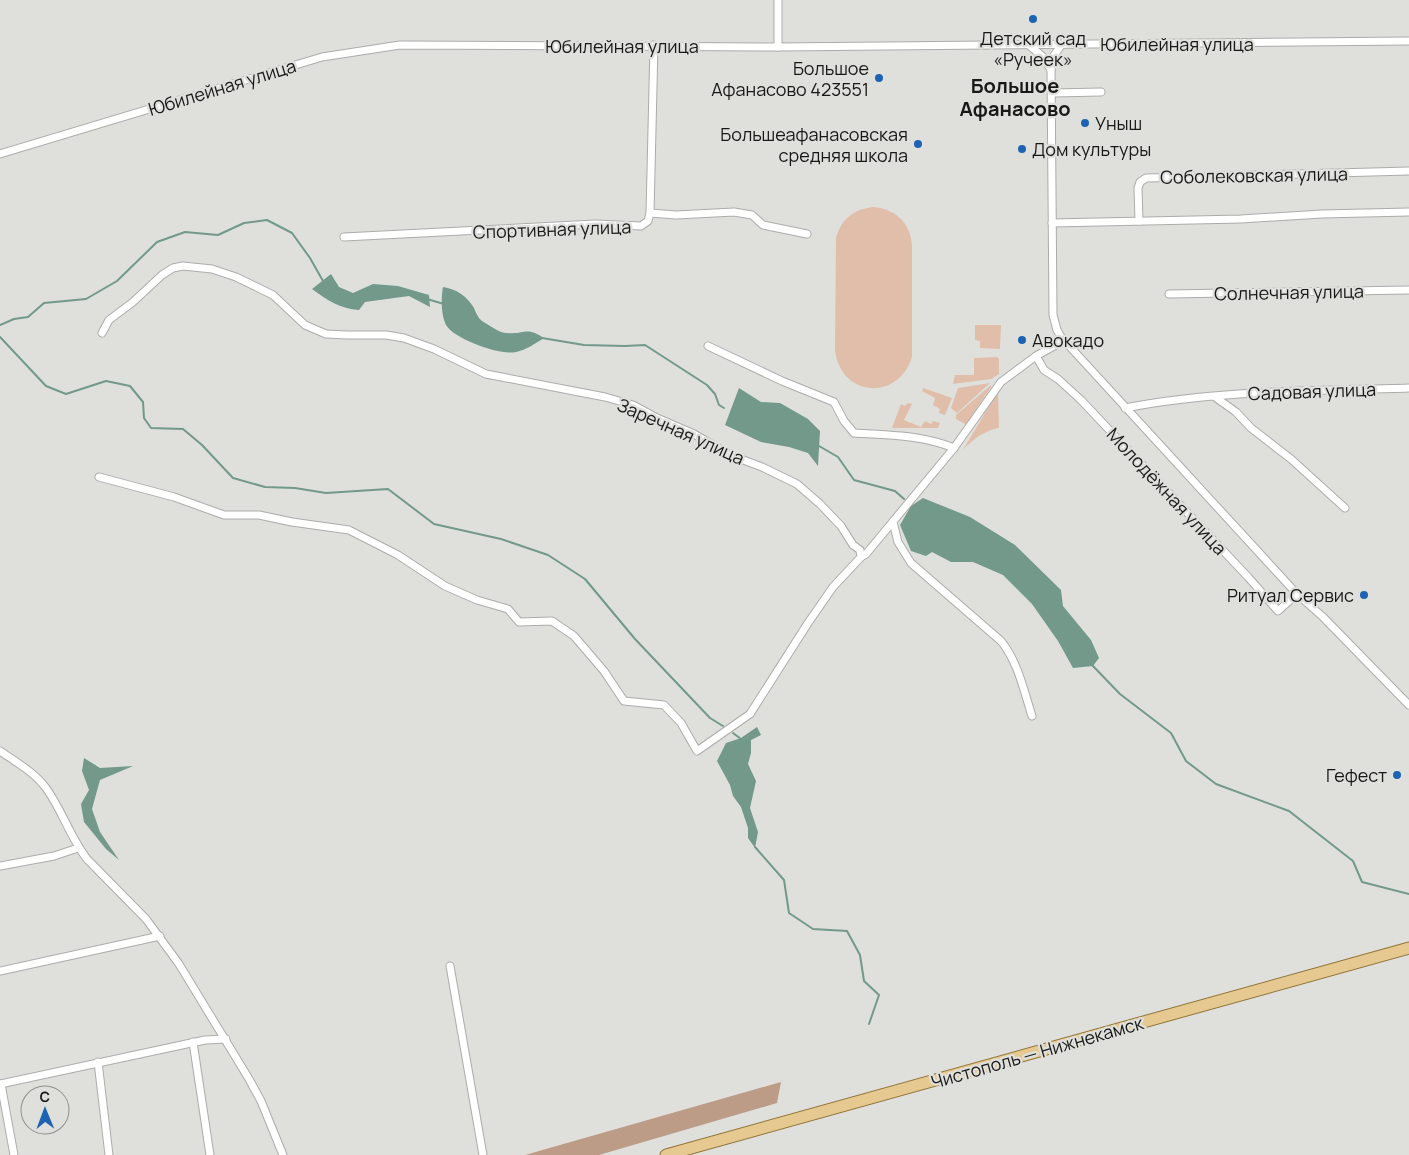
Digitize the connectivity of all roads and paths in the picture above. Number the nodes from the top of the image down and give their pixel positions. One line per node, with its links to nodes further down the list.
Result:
1 (778, 0): 6 (street)
2 (1409, 41): 3 (street, Юбилейная улица)
3 (1062, 44): 5 (street, Юбилейная улица); 7 (street, Молодёжная улица)
4 (654, 45): 6 (street, Юбилейная улица); 10 (street, Юбилейная улица); 13 (street)
5 (1029, 45): 6 (street, Юбилейная улица); 7 (street)
6 (778, 47)
7 (1052, 70): 9 (street, Молодёжная улица)
8 (1101, 92): 9 (street)
9 (1052, 93): 15 (street, Молодёжная улица)
10 (0, 154)
11 (1409, 171): 14 (street, Соболековская улица)
12 (1409, 212): 14 (street)
13 (650, 213): 16 (street, Спортивная улица); 17 (street, Спортивная улица)
14 (1139, 221): 15 (street)
15 (1052, 223): 21 (street, Молодёжная улица)
16 (807, 234)
17 (344, 237)
18 (1409, 290): 19 (street, Солнечная улица)
19 (1169, 294)
20 (102, 334): 31 (street, Заречная улица)
21 (1063, 341): 23 (street); 26 (street, Молодёжная улица)
22 (708, 346): 27 (street)
23 (1036, 356): 27 (street); 32 (street, Молодёжная улица)
24 (1409, 388): 25 (street, Садовая улица)
25 (1215, 397): 26 (street, Молодёжная улица); 29 (street)
26 (1126, 408): 32 (street, Молодёжная улица)
27 (954, 448): 30 (street)
28 (99, 477): 31 (street)
29 (1345, 508)
30 (893, 522): 31 (street); 34 (street)
31 (861, 557)
32 (1297, 594): 33 (street, Молодёжная улица)
33 (1409, 705)
34 (1032, 716)
35 (0, 751): 36 (street)
36 (78, 848): 37 (street); 38 (street)
37 (0, 866)
38 (160, 936): 41 (street); 42 (street)
39 (1409, 948): 51 (main road, Чистополь — Нижнекамск)
40 (450, 966): 50 (street)
41 (0, 971)
42 (226, 1040): 43 (street); 49 (street)
43 (193, 1042): 44 (street); 48 (street)
44 (98, 1062): 45 (street); 47 (street)
45 (0, 1084): 46 (street)
46 (14, 1155)
47 (109, 1155)
48 (210, 1155)
49 (283, 1155)
50 (483, 1155)
51 (666, 1155)

